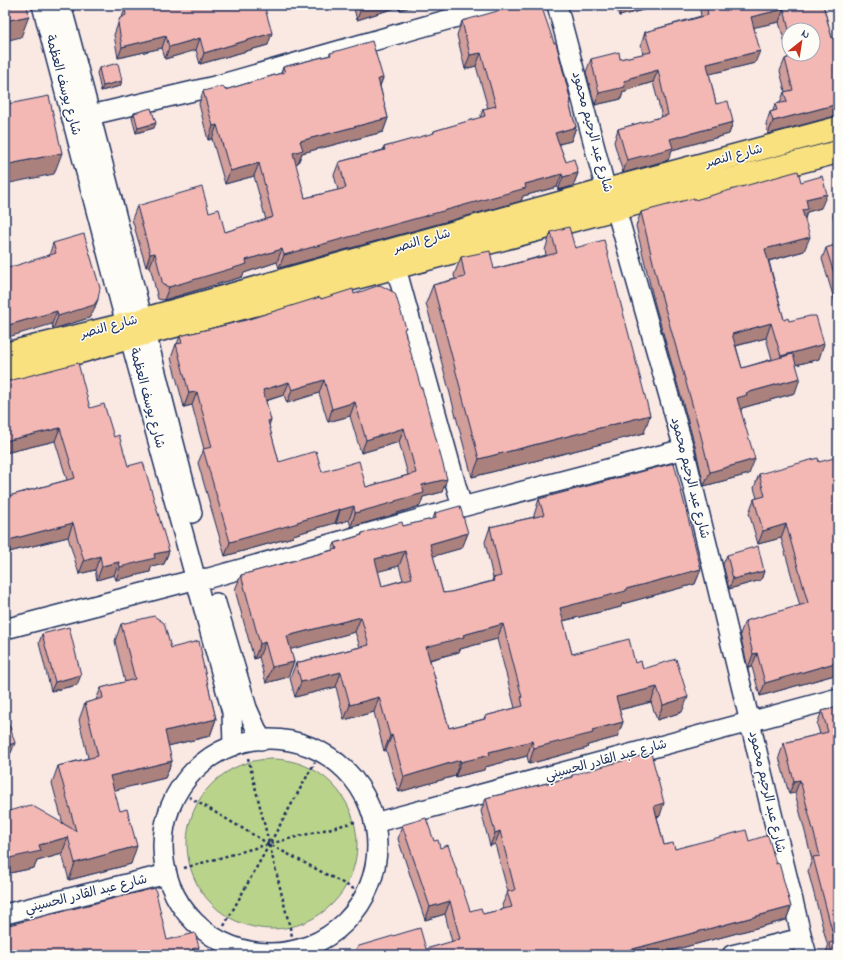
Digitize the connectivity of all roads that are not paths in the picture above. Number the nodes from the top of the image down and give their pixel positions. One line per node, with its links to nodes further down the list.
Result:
1 (42, 5): 11 (street, شارع يوسف العظمة)
2 (61, 5): 5 (street, شارع يوسف العظمة)
3 (499, 5): 5 (street)
4 (557, 5): 8 (street, شارع عبد الرحيم محمود)
5 (91, 115): 11 (street, شارع يوسف العظمة)
6 (838, 128): 8 (main road, شارع النصر)
7 (838, 152): 9 (main road, شارع النصر)
8 (606, 190): 9 (street, شارع عبد الرحيم محمود); 11 (main road, شارع النصر)
9 (616, 209): 10 (main road, شارع النصر); 14 (street, شارع عبد الرحيم محمود)
10 (396, 268): 11 (main road, شارع النصر); 15 (street)
11 (136, 329): 12 (main road, شارع النصر); 13 (main road, شارع النصر); 16 (street, شارع يوسف العظمة)
12 (5, 354)
13 (5, 373)
14 (684, 449): 15 (street); 19 (street, شارع عبد الرحيم محمود)
15 (462, 507): 16 (street)
16 (203, 578): 17 (street); 20 (street, شارع يوسف العظمة); 21 (street, شارع يوسف العظمة)
17 (5, 629)
18 (838, 698): 19 (street, شارع عبد القادر الحسيني)
19 (750, 721): 22 (street, شارع عبد القادر الحسيني); 25 (street, شارع عبد الرحيم محمود)
20 (261, 740): 21 (street); 22 (street)
21 (240, 750): 23 (street)
22 (368, 822): 26 (street)
23 (173, 871): 24 (street, شارع عبد القادر الحسيني); 27 (street)
24 (5, 914)
25 (804, 947): 28 (street)
26 (313, 950): 27 (street)
27 (283, 954)
28 (732, 955)

